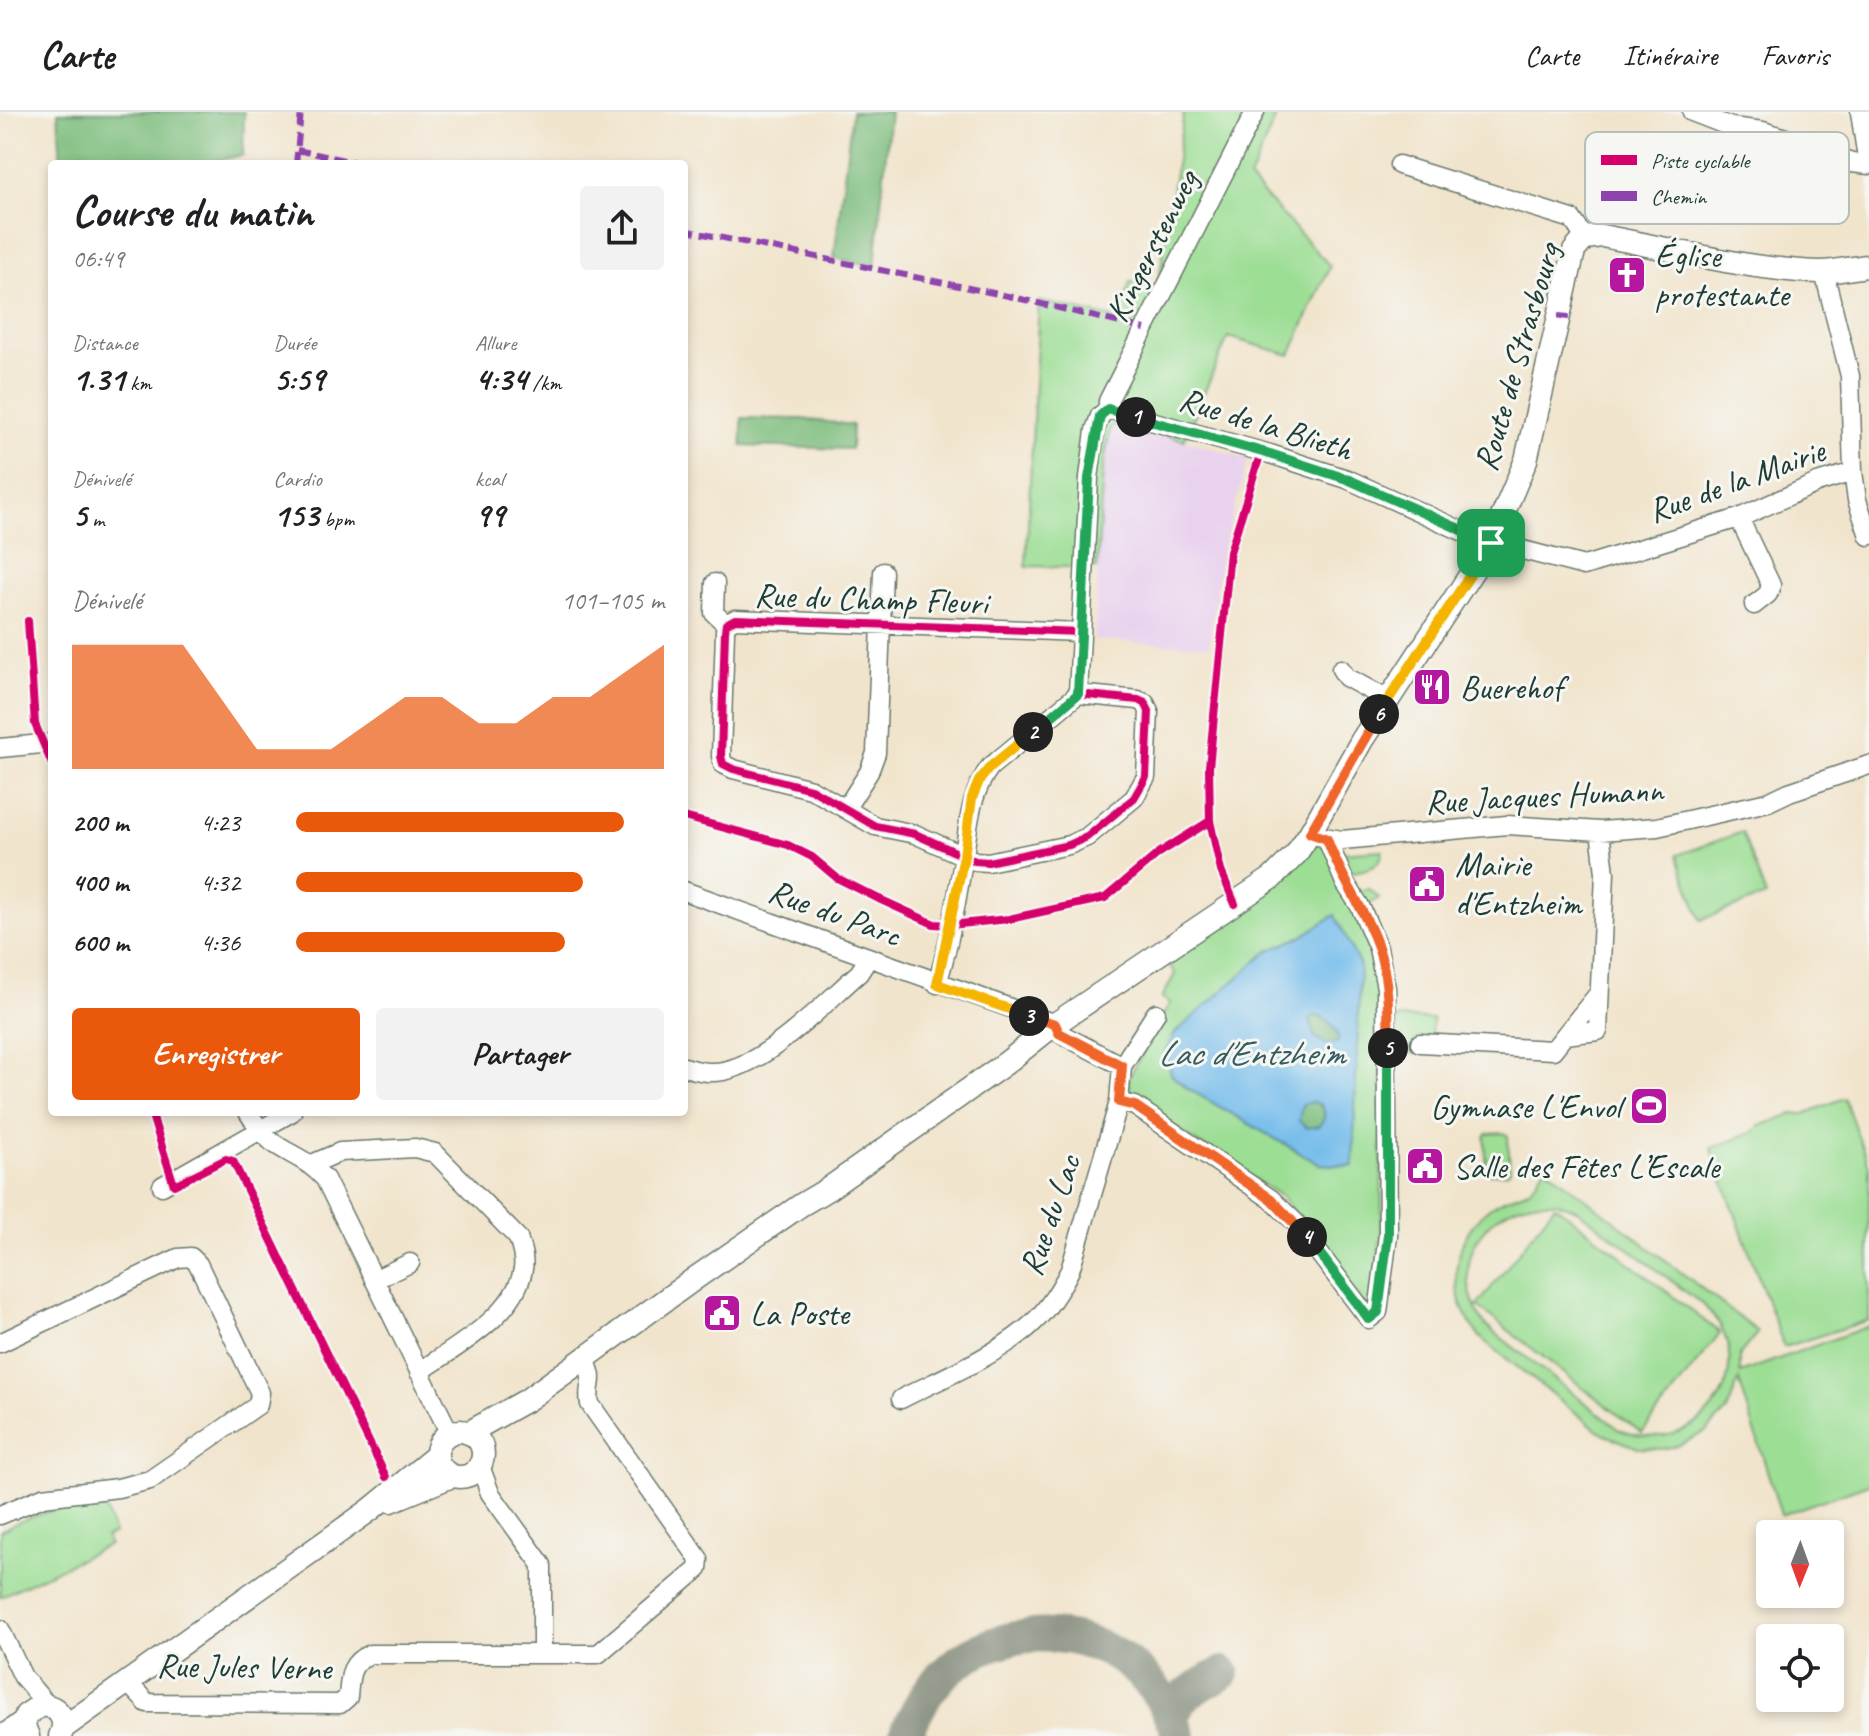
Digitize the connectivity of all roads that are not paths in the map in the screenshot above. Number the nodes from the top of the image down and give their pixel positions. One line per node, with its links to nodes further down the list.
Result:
1 (1255, 112): 12 (street, Kingerstenweg)
2 (1692, 112): 4 (street)
3 (1862, 112): 5 (main road)
4 (1766, 132)
5 (1869, 158)
6 (1849, 160): 8 (street)
7 (1399, 165): 9 (street)
8 (1869, 165)
9 (1585, 238): 11 (main road, Route de Strasbourg); 16 (main road, Route de Strasbourg)
10 (1869, 266): 11 (main road, Route de Strasbourg)
11 (1824, 272): 13 (street, Rue de la Mairie)
12 (1108, 409): 16 (street, Rue de la Blieth); 22 (street, Kingerstenweg)
13 (1853, 472): 14 (street, Rue de la Mairie); 15 (street)
14 (1739, 518): 16 (street, Rue de la Mairie); 19 (street)
15 (1869, 536)
16 (1491, 543): 25 (main road, Route de Strasbourg)
17 (883, 572): 21 (street)
18 (715, 583): 20 (street, Rue du Champ Fleuri)
19 (1754, 605)
20 (726, 624): 21 (street, Rue du Champ Fleuri); 29 (street, Rue du Champ Fleuri)
21 (880, 624): 22 (street, Rue du Champ Fleuri); 29 (street)
22 (1080, 632): 24 (street, Kingerstenweg)
23 (1341, 669): 25 (street)
24 (1078, 694): 32 (street); 32 (street, Rue du Champ Fleuri)
25 (1388, 700): 31 (main road, Route de Strasbourg)
26 (48, 743): 27 (street)
27 (0, 748)
28 (1869, 765): 30 (street, Rue Jacques Humann)
29 (846, 808): 32 (street, Rue du Champ Fleuri)
30 (1600, 831): 31 (street, Rue Jacques Humann); 38 (street)
31 (1319, 836): 37 (main road, Route de Strasbourg); 41 (street)
32 (964, 856): 35 (street)
33 (688, 892): 34 (street, Rue du Parc)
34 (868, 959): 35 (street, Rue du Parc); 40 (street)
35 (937, 984): 37 (street, Rue du Parc)
36 (1156, 1013): 39 (street, Rue du Lac)
37 (1055, 1024): 39 (street); 50 (main road, Route de Strasbourg)
38 (1420, 1043)
39 (1122, 1066): 41 (street, Rue du Lac)
40 (688, 1068)
41 (1119, 1102): 52 (street, Rue du Lac)
42 (251, 1116): 44 (street)
43 (285, 1116): 44 (street)
44 (261, 1131): 45 (street); 46 (street)
45 (312, 1164): 48 (street); 51 (street)
46 (162, 1186)
47 (410, 1263): 48 (street)
48 (374, 1280): 51 (street)
49 (0, 1343): 55 (street)
50 (584, 1358): 53 (main road, Route de Strasbourg); 57 (street)
51 (419, 1372): 53 (street)
52 (901, 1399)
53 (466, 1456): 54 (main road); 54 (main road); 57 (street)
54 (370, 1510): 58 (main road)
55 (0, 1515)
56 (0, 1629): 59 (street)
57 (542, 1654): 58 (street, Rue Jules Verne)
58 (127, 1682): 59 (main road)
59 (48, 1724): 60 (main road)
60 (4, 1736)

